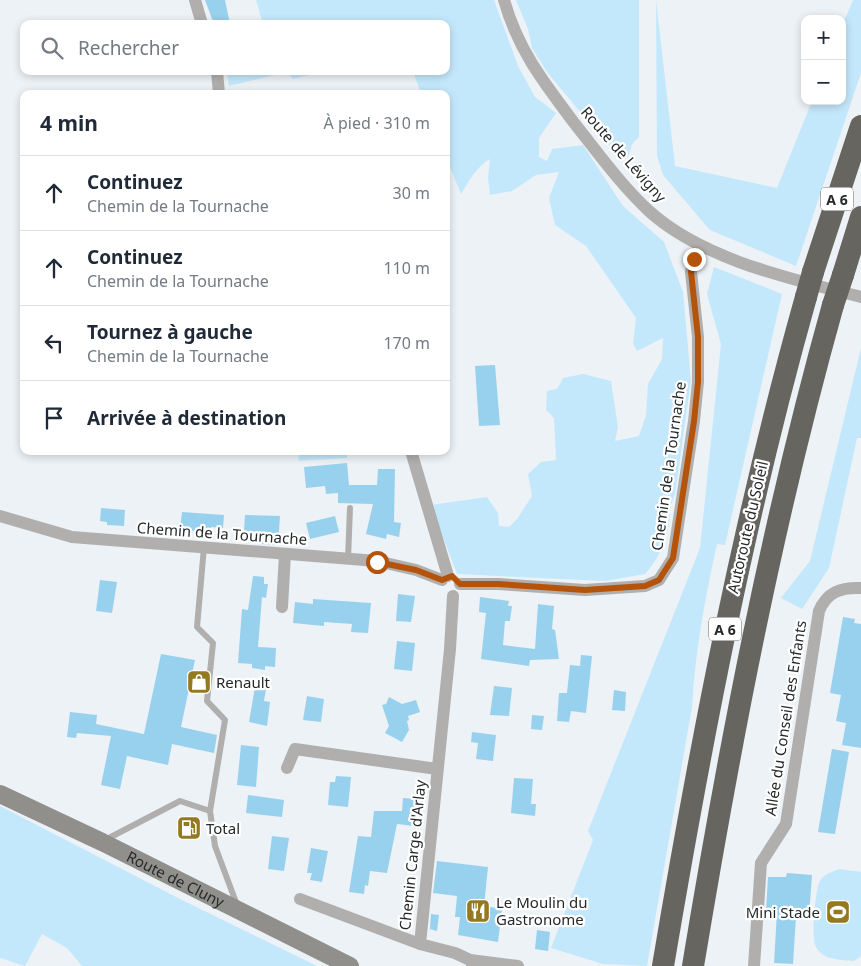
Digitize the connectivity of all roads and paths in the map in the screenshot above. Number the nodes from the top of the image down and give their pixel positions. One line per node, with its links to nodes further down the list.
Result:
1 (195, 0): 3 (street)
2 (504, 0): 8 (street, Route de Lévigny)
3 (201, 20)
4 (217, 75): 5 (street)
5 (219, 90)
6 (861, 126): 32 (highway, Autoroute du Soleil / A 6, bridge)
7 (861, 217): 33 (highway, Autoroute du Soleil / A 6, bridge)
8 (700, 246): 9 (street, Route de Lévigny); 17 (street, Chemin de la Tournache)
9 (861, 297)
10 (412, 455): 16 (street)
11 (350, 508): 15 (lane)
12 (0, 516): 13 (street, Chemin de la Tournache)
13 (204, 547): 14 (street, Chemin de la Tournache); 24 (lane)
14 (285, 554): 15 (street, Chemin de la Tournache); 20 (street)
15 (348, 559): 16 (street, Chemin de la Tournache)
16 (445, 578): 17 (street); 19 (street)
17 (460, 584): 19 (street)
18 (861, 588): 34 (street, Allée du Conseil des Enfants)
19 (453, 596): 22 (street, Chemin Carge d'Arlay)
20 (282, 608)
21 (286, 768): 22 (street, Chemin Carge d'Arlay)
22 (438, 770): 28 (street, Chemin Carge d'Arlay)
23 (0, 794): 25 (main road, Route de Cluny)
24 (210, 811): 25 (lane); 27 (lane)
25 (102, 842): 27 (main road, Route de Cluny)
26 (300, 899): 28 (street)
27 (238, 909): 30 (main road, Route de Cluny)
28 (420, 944): 29 (street, Chemin Carge d'Arlay)
29 (471, 963): 31 (street, Chemin Carge d'Arlay)
30 (350, 966)
31 (518, 966)
32 (664, 966)
33 (693, 966)
34 (754, 966)

